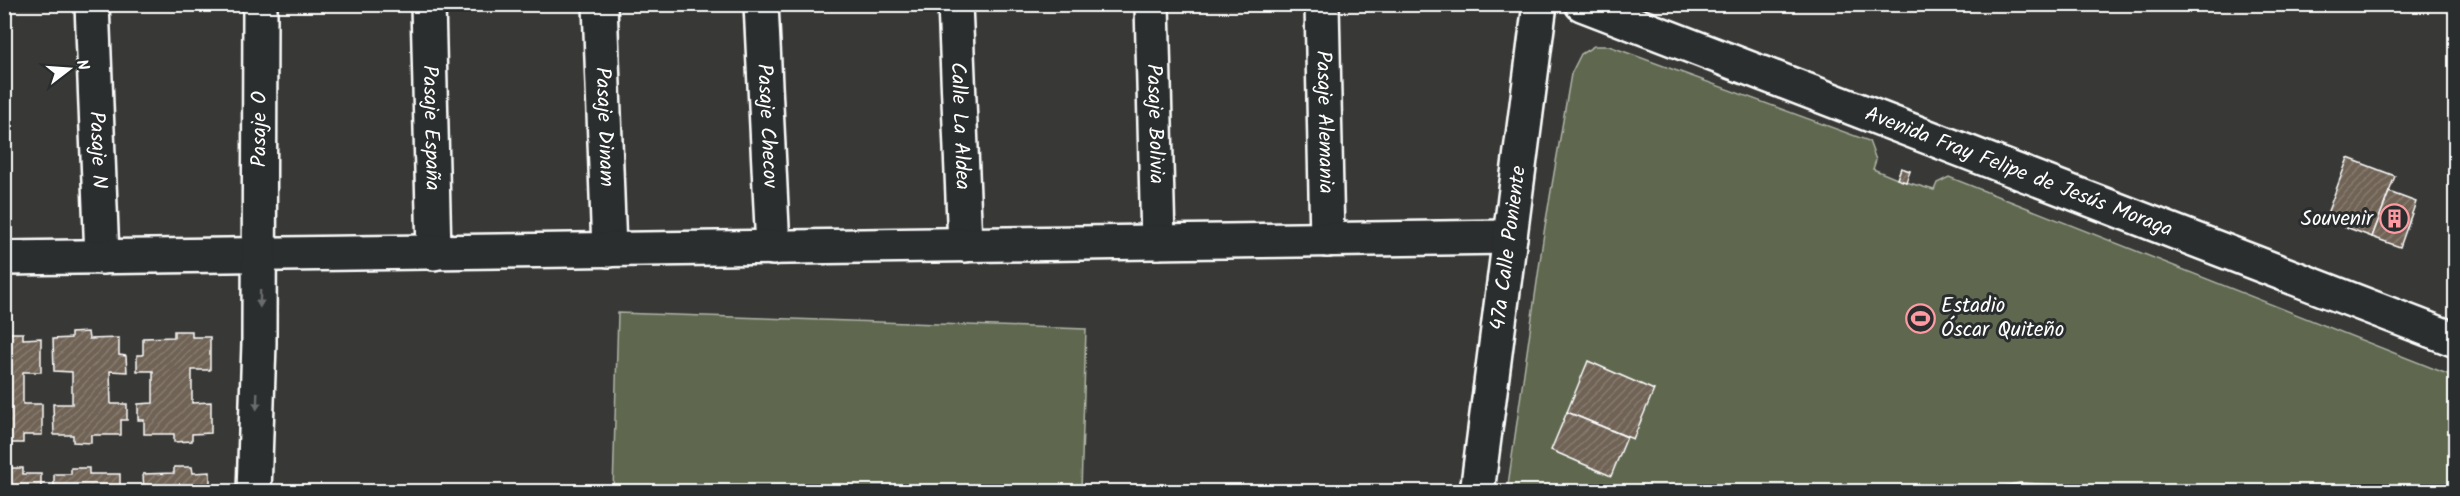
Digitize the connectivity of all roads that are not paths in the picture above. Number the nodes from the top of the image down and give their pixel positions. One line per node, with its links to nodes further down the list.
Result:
1 (92, 4): 19 (street, Pasaje N)
2 (260, 4): 18 (street, Pasaje O)
3 (428, 4): 17 (street, Pasaje España)
4 (600, 4): 16 (street, Pasaje Dinam)
5 (761, 4): 15 (street, Pasaje Checov)
6 (955, 4): 14 (street, Calle La Aldea)
7 (1152, 4): 13 (street, Pasaje Bolivia)
8 (1322, 4): 12 (street, Pasaje Alemania)
9 (1540, 4): 11 (street, 47a Calle Poniente)
10 (1582, 4): 21 (street, Avenida Fray Felipe de Jesús Moraga)
11 (1510, 237): 12 (street); 23 (street, 47a Calle Poniente)
12 (1327, 240): 13 (street)
13 (1158, 242): 14 (street)
14 (965, 245): 15 (street)
15 (773, 248): 16 (street)
16 (609, 250): 17 (street)
17 (434, 253): 18 (street)
18 (260, 255): 19 (street); 22 (street, Pasaje O, one-way to 22)
19 (102, 257): 20 (street)
20 (4, 258)
21 (2456, 340)
22 (254, 492)
23 (1477, 492)

